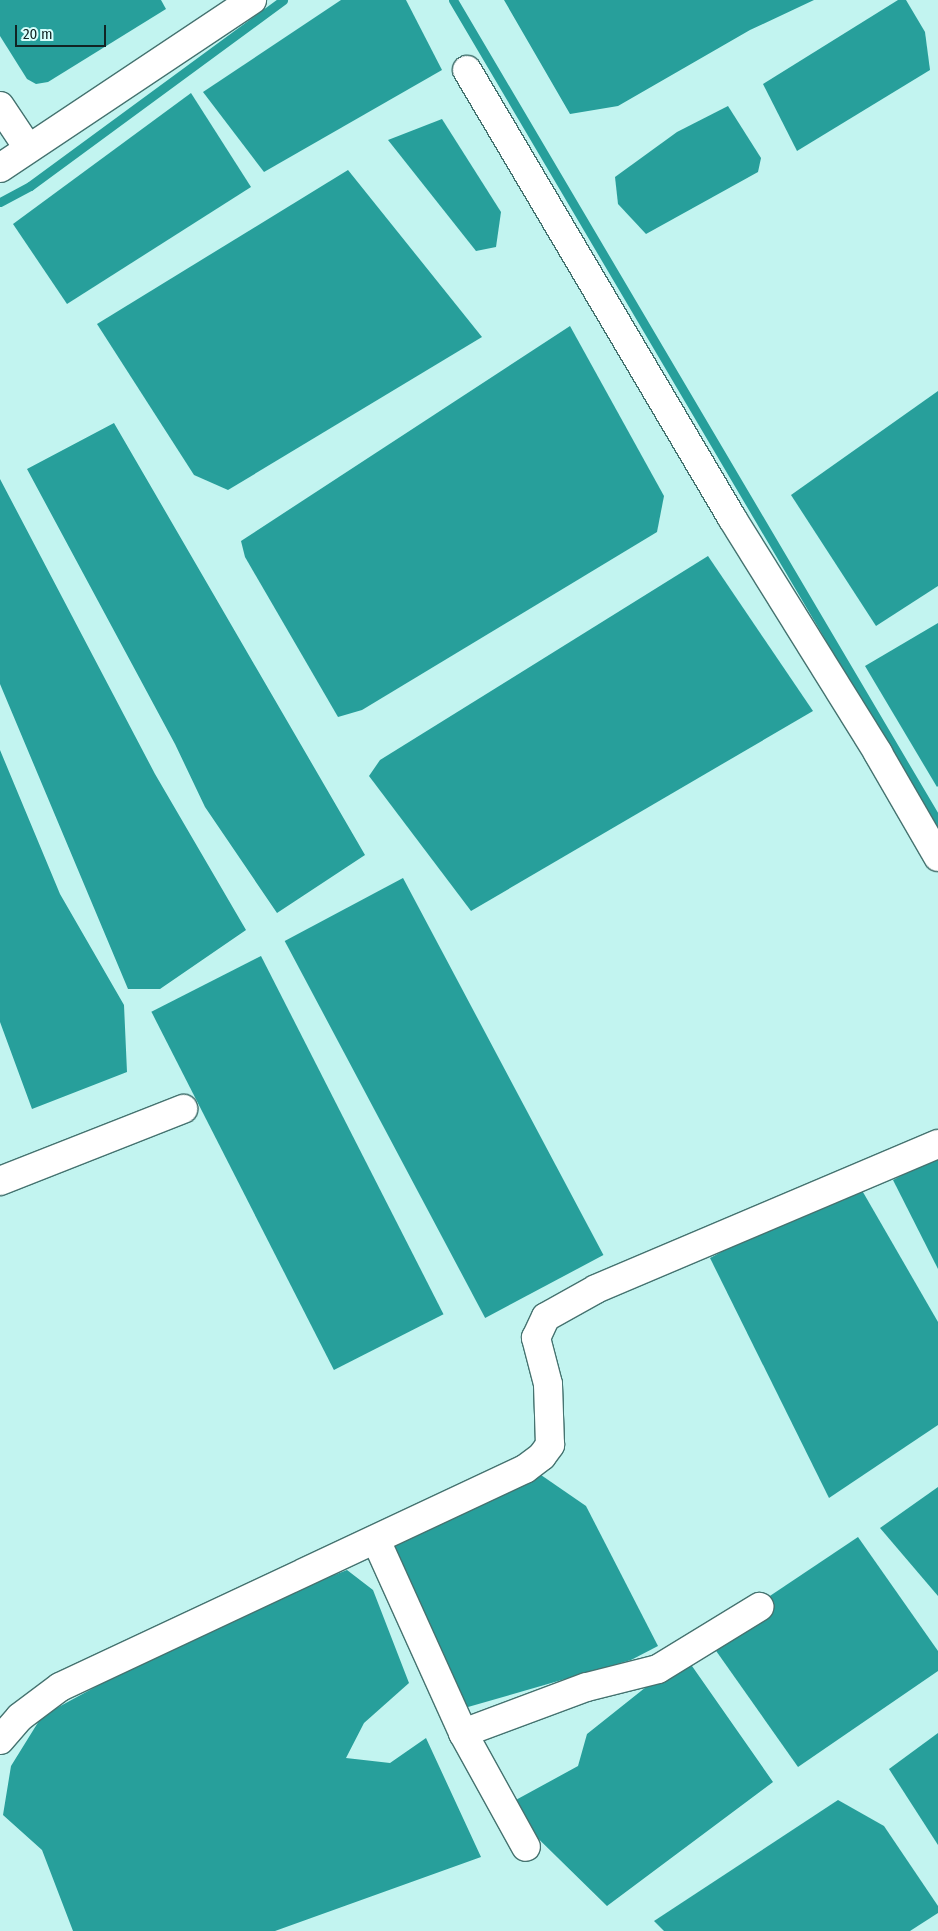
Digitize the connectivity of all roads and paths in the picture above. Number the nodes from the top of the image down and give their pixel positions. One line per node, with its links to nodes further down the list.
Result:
1 (252, 0): 4 (lane)
2 (467, 70): 6 (lane)
3 (0, 106): 4 (lane)
4 (28, 148): 5 (lane)
5 (0, 168)
6 (938, 857)
7 (183, 1109): 9 (lane)
8 (938, 1144): 10 (lane)
9 (0, 1181)
10 (376, 1540): 12 (lane); 13 (lane)
11 (759, 1607): 12 (lane)
12 (463, 1733): 14 (lane)
13 (0, 1740)
14 (526, 1847)

